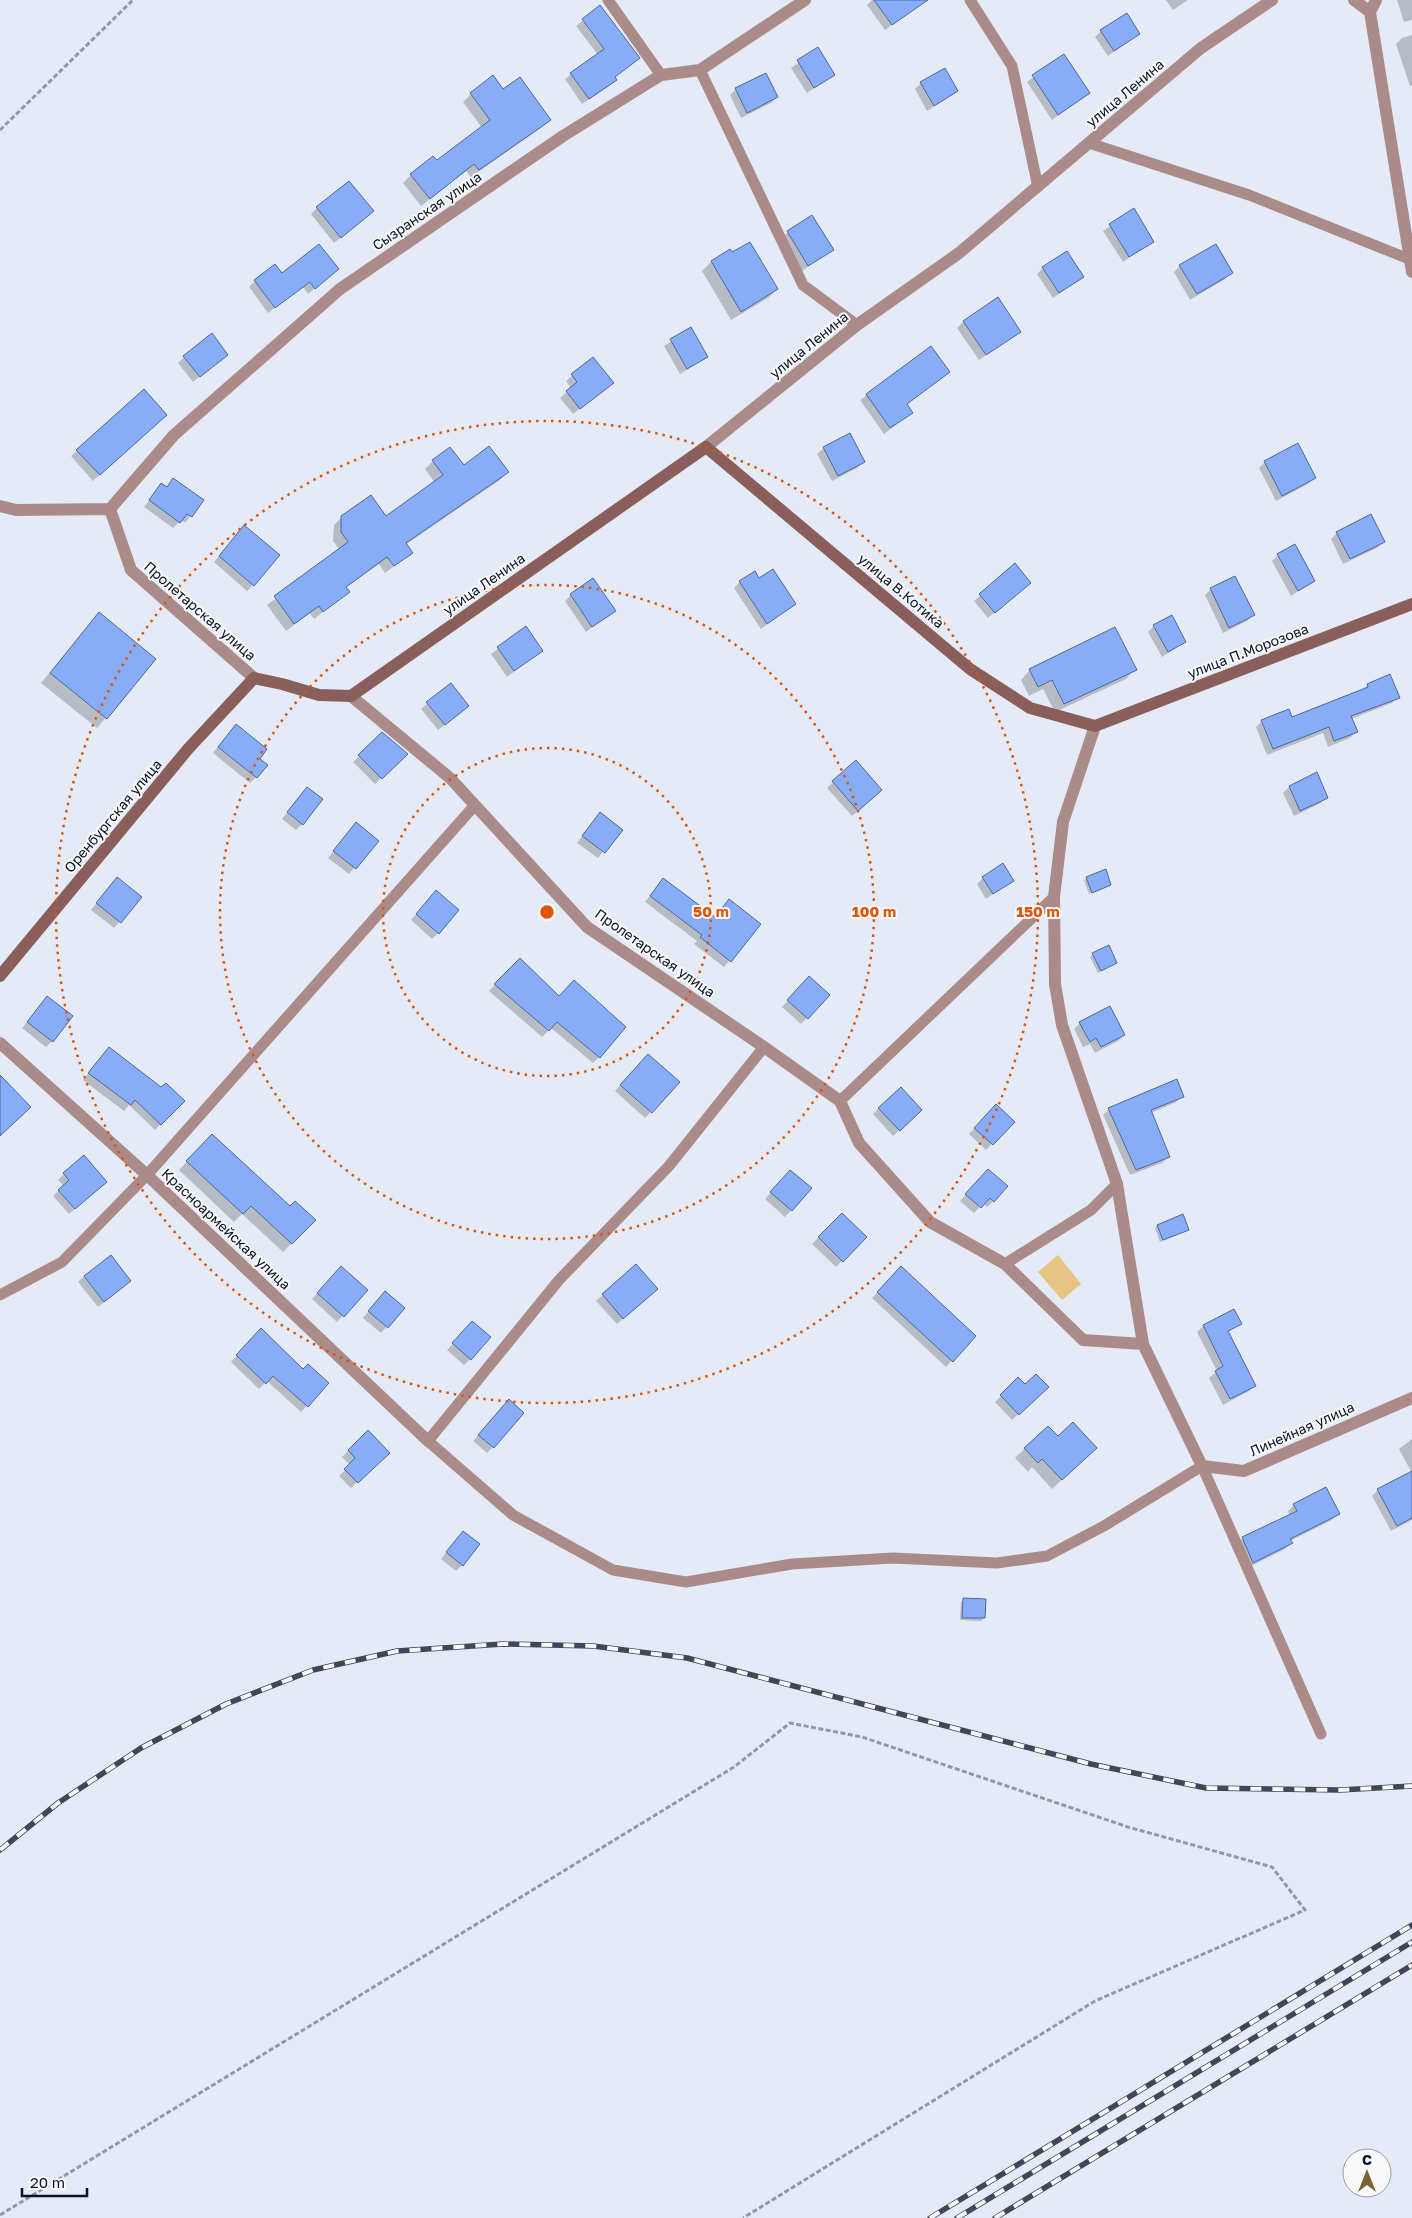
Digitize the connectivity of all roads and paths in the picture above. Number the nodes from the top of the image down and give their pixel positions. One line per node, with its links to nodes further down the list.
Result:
1 (133, 0): 10 (path)
2 (608, 0): 9 (lane)
3 (805, 0): 8 (street, Сызранская улица)
4 (970, 0): 12 (lane)
5 (1272, 0): 11 (street, улица Ленина)
6 (1354, 0): 7 (street)
7 (1373, 6): 13 (street)
8 (700, 70): 9 (street, Сызранская улица); 15 (lane)
9 (661, 75): 18 (street, Сызранская улица)
10 (0, 130)
11 (1089, 143): 12 (street, улица Ленина); 13 (lane)
12 (1038, 187): 15 (street, улица Ленина)
13 (1408, 259): 14 (street)
14 (1412, 272)
15 (857, 325): 16 (street, улица Ленина)
16 (706, 447): 21 (street, улица Ленина); 22 (street, улица В.Котика)
17 (0, 506): 18 (street)
18 (110, 509): 20 (street, Пролетарская улица)
19 (1412, 604): 22 (street, улица П.Морозова)
20 (254, 678): 21 (street, Пролетарская улица); 25 (street, Оренбургская улица)
21 (351, 696): 23 (street, Пролетарская улица)
22 (1095, 726): 24 (street)
23 (475, 805): 27 (street, Пролетарская улица); 29 (lane)
24 (1054, 897): 28 (lane); 30 (street)
25 (0, 976)
26 (0, 1043): 29 (street, Красноармейская улица)
27 (764, 1047): 28 (street, Пролетарская улица); 35 (lane)
28 (840, 1101): 31 (street)
29 (147, 1175): 32 (lane); 35 (street, Красноармейская улица)
30 (1117, 1184): 31 (lane); 33 (street)
31 (1005, 1264): 33 (street)
32 (0, 1295)
33 (1143, 1344): 36 (street)
34 (1412, 1398): 36 (street, Линейная улица)
35 (428, 1441): 36 (lane)
36 (1202, 1466): 37 (lane)
37 (1321, 1734)
38 (0, 2215): 39 (path)
39 (743, 2218)

